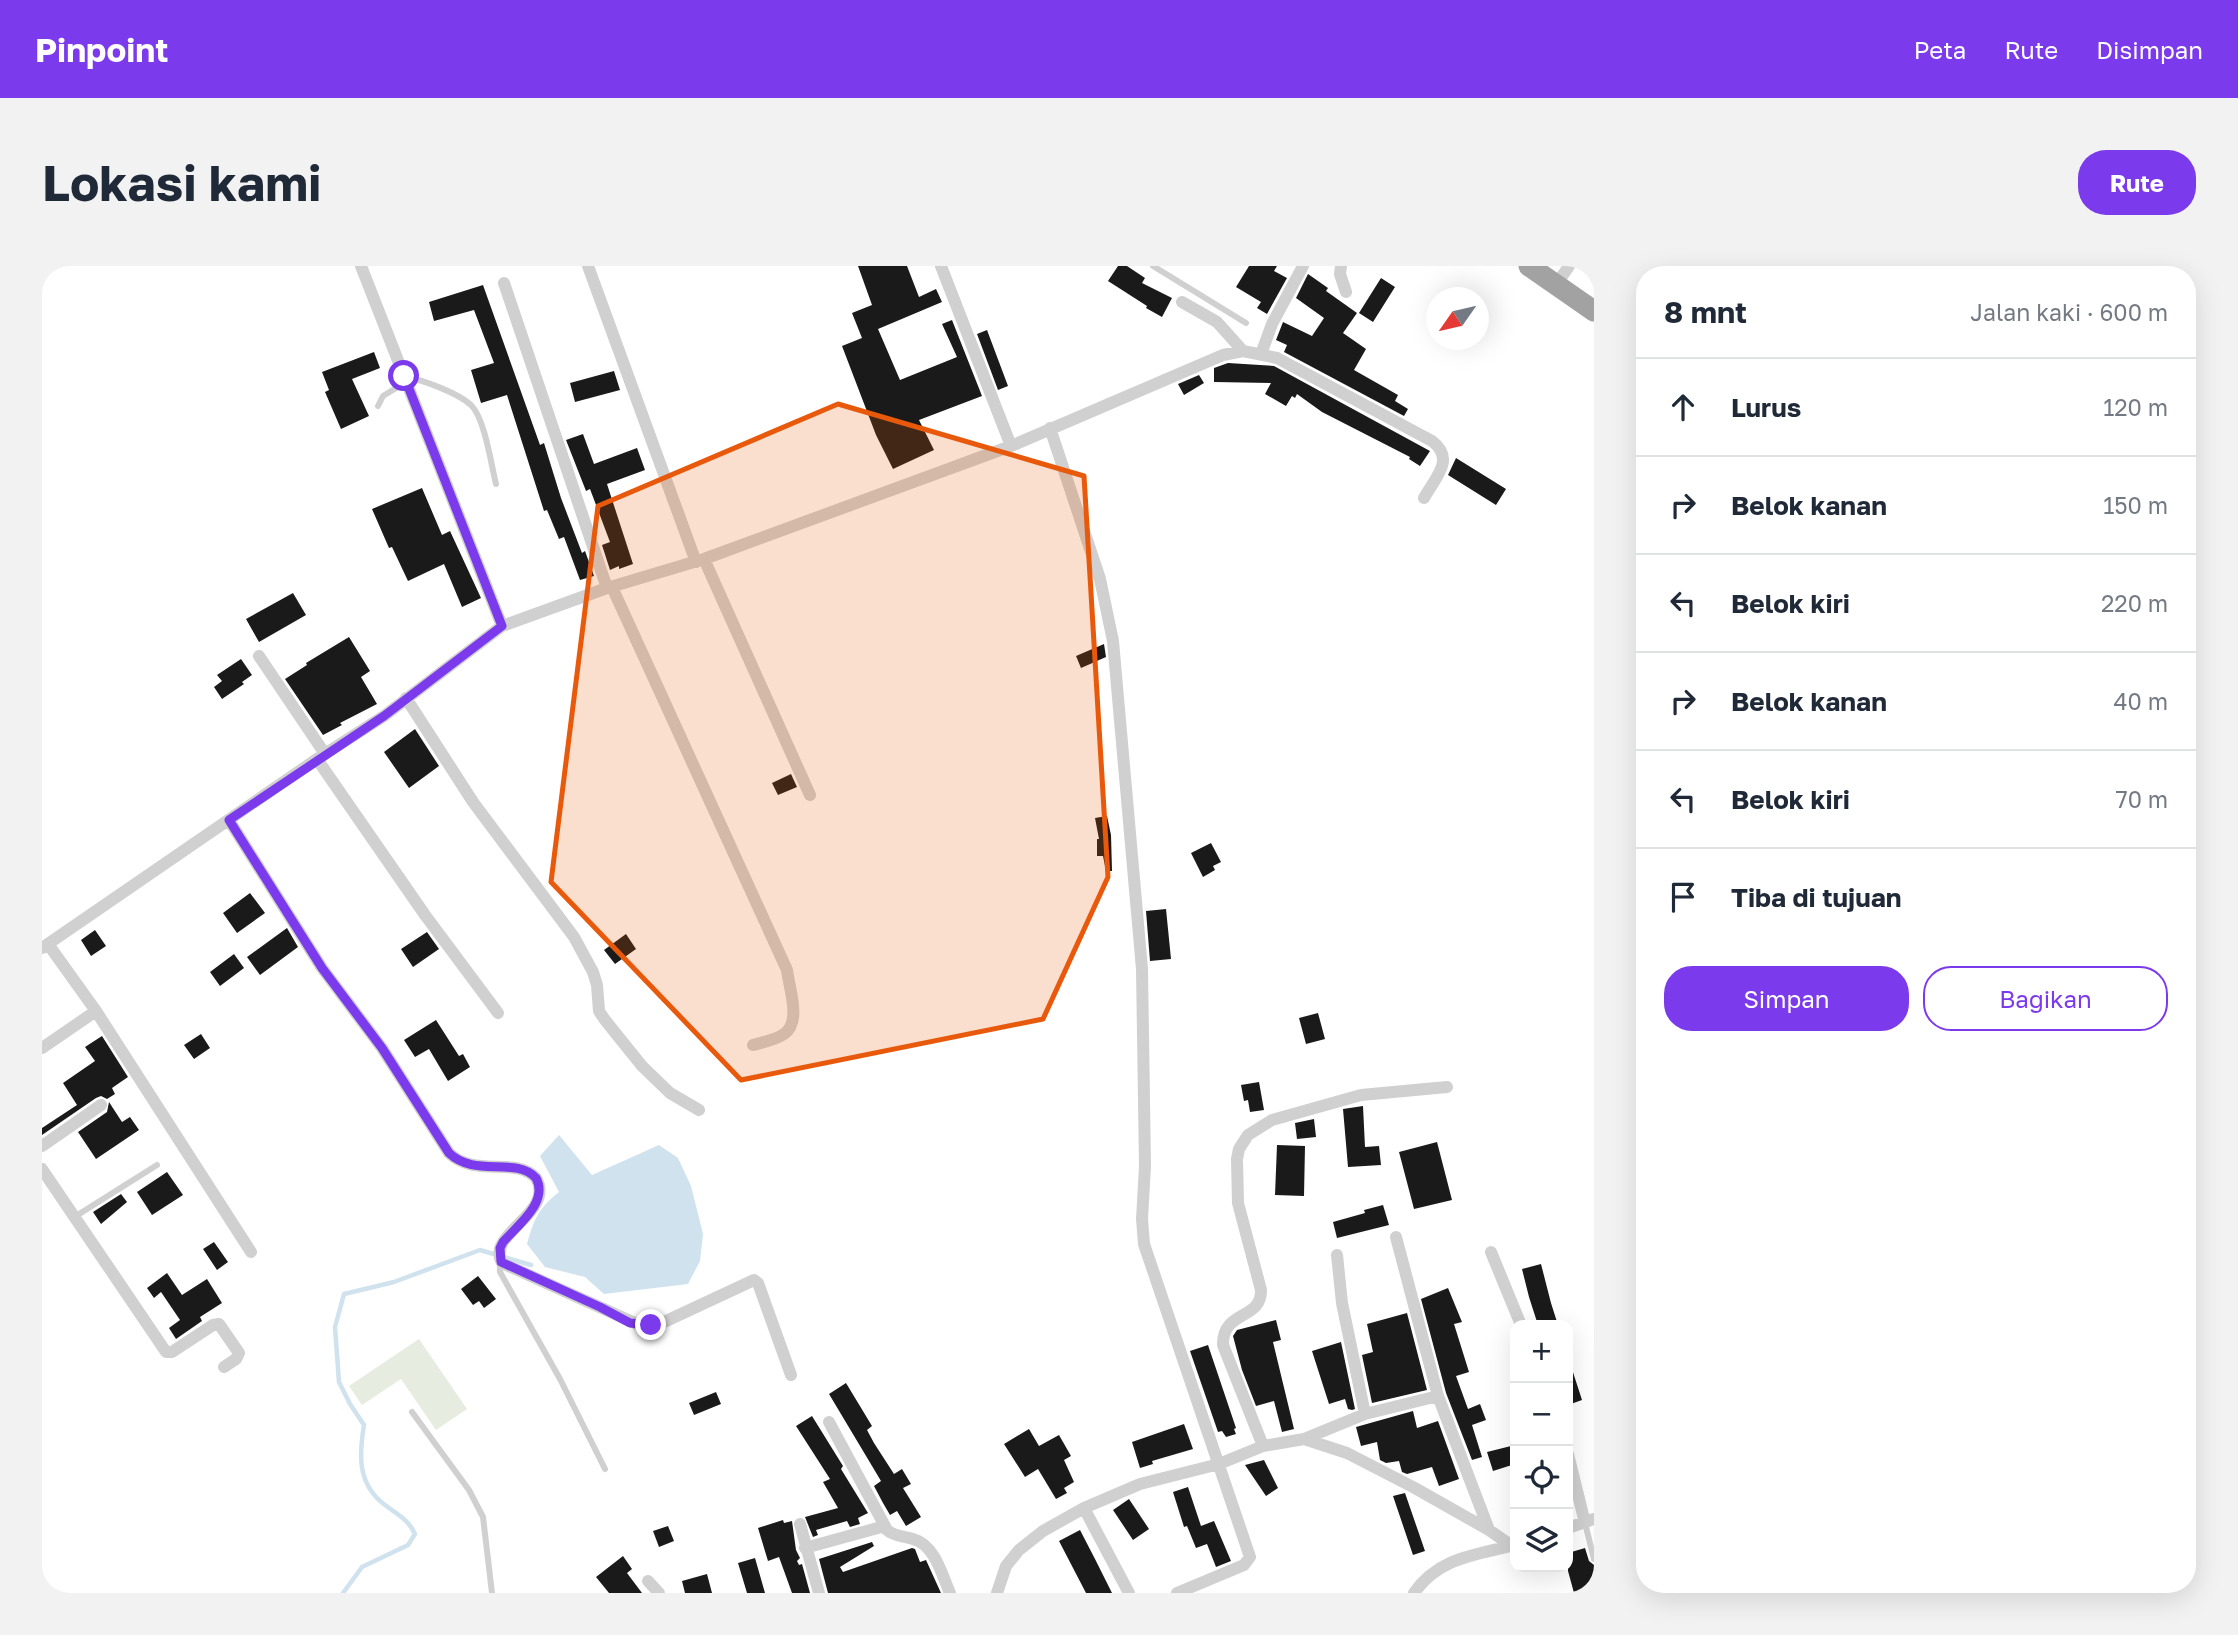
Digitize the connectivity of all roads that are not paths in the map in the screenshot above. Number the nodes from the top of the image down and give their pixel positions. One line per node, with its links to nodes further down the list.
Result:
1 (361, 266): 19 (street)
2 (588, 266): 25 (street)
3 (941, 266): 22 (street)
4 (1153, 266): 16 (lane)
5 (1303, 266): 18 (street)
6 (1341, 266): 13 (street)
7 (1529, 266): 12 (highway)
8 (1569, 266): 12 (street)
9 (1589, 266): 10 (street)
10 (1594, 270)
11 (503, 283): 26 (street)
12 (1556, 285): 15 (highway)
13 (1346, 292)
14 (1182, 302): 17 (street)
15 (1594, 311)
16 (1246, 323)
17 (1242, 351): 18 (street); 21 (street)
18 (1261, 354): 24 (street)
19 (405, 379): 20 (lane); 23 (lane); 27 (street)
20 (378, 406)
21 (1050, 428): 22 (street); 59 (street)
22 (1010, 446): 25 (street)
23 (496, 484)
24 (1424, 498)
25 (700, 560): 26 (street); 31 (street)
26 (609, 588): 27 (street); 36 (street)
27 (502, 626): 29 (street)
28 (258, 656): 30 (street)
29 (407, 698): 30 (street); 40 (street)
30 (321, 756): 32 (street); 35 (street)
31 (810, 795)
32 (229, 820): 33 (street); 49 (street)
33 (45, 946): 34 (street)
34 (96, 1011): 37 (street); 46 (street)
35 (498, 1013)
36 (753, 1045)
37 (42, 1048)
38 (1447, 1087): 58 (street)
39 (101, 1105): 41 (street)
40 (699, 1110)
41 (42, 1146)
42 (157, 1165): 44 (lane)
43 (42, 1168): 44 (street)
44 (76, 1216): 51 (street)
45 (1396, 1237): 53 (street)
46 (251, 1252)
47 (1491, 1252): 50 (street)
48 (1337, 1255): 55 (street)
49 (500, 1256): 52 (street); 60 (lane)
50 (1519, 1320)
51 (224, 1367)
52 (791, 1375)
53 (1438, 1396): 55 (street); 66 (street)
54 (412, 1412): 72 (lane)
55 (1365, 1414): 57 (street)
56 (830, 1422): 65 (street)
57 (1304, 1439): 58 (street); 66 (street)
58 (1263, 1446): 59 (street)
59 (1219, 1464): 62 (street); 78 (street)
60 (605, 1469)
61 (1573, 1470): 63 (street)
62 (1084, 1508): 76 (street); 77 (street)
63 (1589, 1521): 70 (lane)
64 (800, 1524): 69 (street)
65 (885, 1526): 69 (street); 75 (street)
66 (1489, 1530): 67 (street)
67 (1510, 1543)
68 (1510, 1546): 79 (street)
69 (805, 1548): 74 (street)
70 (1594, 1559)
71 (648, 1581): 73 (street)
72 (492, 1593)
73 (659, 1593)
74 (819, 1593)
75 (950, 1593)
76 (998, 1593)
77 (1129, 1593)
78 (1177, 1593)
79 (1414, 1593)

